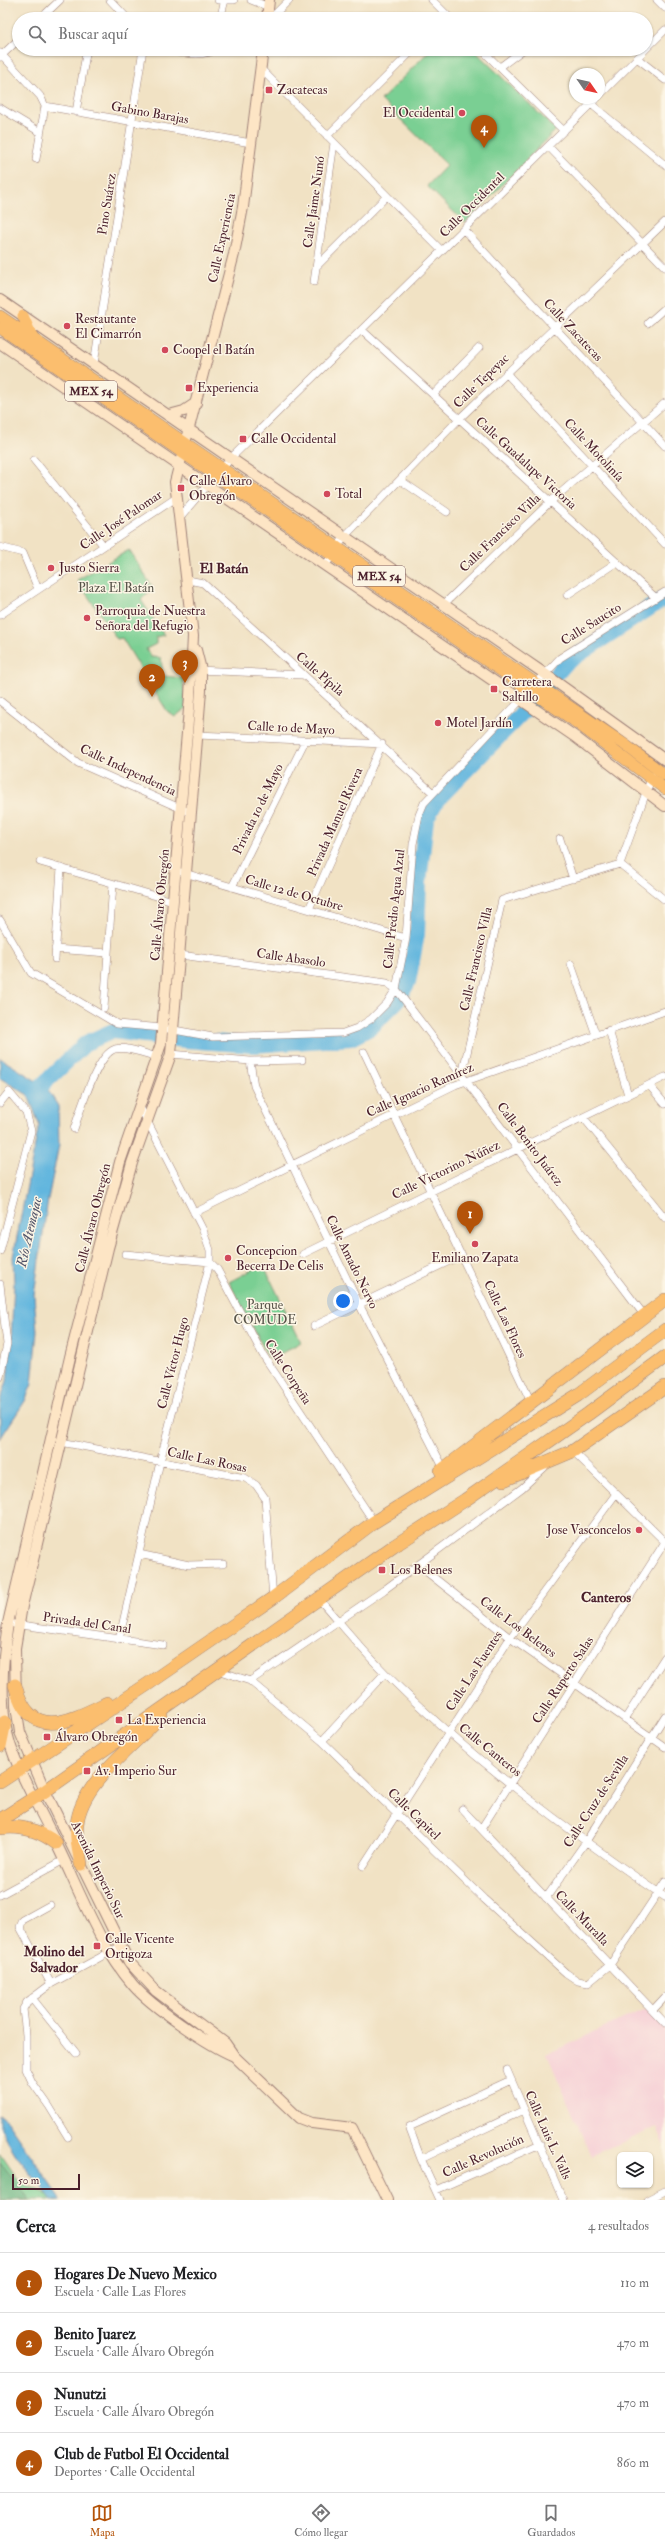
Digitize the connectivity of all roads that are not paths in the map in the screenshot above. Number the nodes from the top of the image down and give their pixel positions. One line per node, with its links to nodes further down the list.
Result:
1 (60, 0): 11 (street)
2 (110, 0): 12 (street)
3 (222, 0): 4 (street); 13 (street)
4 (234, 0)
5 (251, 0): 9 (street)
6 (289, 0): 14 (street)
7 (432, 0): 15 (street)
8 (657, 0): 10 (street)
9 (269, 4)
10 (665, 8)
11 (47, 12)
12 (121, 12)
13 (221, 12)
14 (276, 12)
15 (443, 12)
16 (665, 30): 17 (street, Calle Occidental)
17 (653, 42)
18 (12, 45): 19 (street)
19 (1, 55): 32 (street)
20 (86, 56): 34 (street)
21 (142, 56): 35 (street, Pino Suárez)
22 (262, 56): 28 (street, Calle Experiencia)
23 (407, 56): 38 (street)
24 (488, 56): 27 (street)
25 (515, 56): 27 (street)
26 (638, 58): 29 (street); 30 (street, Calle Occidental)
27 (500, 67): 36 (street)
28 (261, 69): 38 (street); 39 (street, Calle Experiencia)
29 (665, 80)
30 (605, 90)
31 (591, 104): 36 (street, Calle Occidental); 43 (street)
32 (45, 106): 34 (street, Gabino Barajas); 37 (street)
33 (0, 108): 37 (street)
34 (76, 112): 35 (street, Gabino Barajas)
35 (132, 122): 39 (street, Gabino Barajas); 63 (street, Pino Suárez)
36 (564, 131): 41 (street, Calle Occidental)
37 (40, 132): 42 (street)
38 (327, 136): 40 (street)
39 (251, 143): 66 (street, Calle Experiencia)
40 (334, 143): 44 (street); 50 (street, Calle Jaime Nunó)
41 (548, 146): 46 (street, Calle Occidental); 47 (street)
42 (36, 159)
43 (665, 164)
44 (386, 196): 48 (street); 50 (street)
45 (665, 222): 47 (street, Calle Tepeyac)
46 (464, 230): 48 (street, Calle Occidental); 57 (street, Calle Zacatecas)
47 (642, 244): 49 (street); 57 (street, Calle Tepeyac)
48 (442, 251): 59 (street, Calle Occidental)
49 (663, 263)
50 (318, 265): 51 (street, Calle Jaime Nunó)
51 (314, 282)
52 (0, 300): 55 (street)
53 (665, 308): 56 (street)
54 (0, 316): 60 (main road, MEX 54)
55 (23, 316): 60 (main road); 63 (street)
56 (648, 323)
57 (554, 327): 64 (street, Calle Tepeyac); 70 (street, Calle Zacatecas)
58 (0, 328): 73 (main road, MEX 54)
59 (362, 330): 65 (street, Calle Guadalupe Victoria); 74 (street, Calle Occidental)
60 (33, 339): 73 (main road, MEX 54)
61 (0, 343): 76 (street)
62 (479, 348): 65 (street)
63 (94, 364): 68 (street)
64 (506, 374): 69 (street, Calle Tepeyac); 77 (street, Calle Motolinía)
65 (433, 395): 69 (street, Calle Guadalupe Victoria)
66 (196, 403): 68 (street); 71 (street, Calle Experiencia)
67 (665, 403): 70 (street, Calle Francisco Villa)
68 (169, 415): 71 (street)
69 (459, 419): 79 (street, Calle Tepeyac); 82 (street, Calle Guadalupe Victoria)
70 (642, 422): 72 (street, Calle Zacatecas); 77 (street, Calle Francisco Villa)
71 (189, 430): 73 (street, Calle Experiencia); 74 (street)
72 (665, 446)
73 (183, 448): 76 (street, Calle Álvaro Obregón); 78 (main road, MEX 54)
74 (231, 458): 78 (street, Calle Occidental); 85 (street)
75 (34, 460): 87 (street)
76 (178, 466): 80 (street); 81 (street, Calle Álvaro Obregón)
77 (592, 466): 82 (street, Calle Francisco Villa); 86 (street, Calle Motolinía)
78 (219, 473): 80 (street, Calle Occidental); 89 (main road, MEX 54)
79 (400, 480): 83 (street); 85 (street, Calle Tepeyac)
80 (206, 486): 84 (street, Calle Occidental); 91 (street)
81 (176, 498): 84 (street, Calle Álvaro Obregón); 87 (street, Calle José Palomar)
82 (550, 502): 90 (street, Calle Guadalupe Victoria); 97 (street, Calle Francisco Villa)
83 (447, 512)
84 (180, 517): 92 (street, Calle Álvaro Obregón)
85 (345, 536): 89 (street, Calle Tepeyac); 97 (street)
86 (665, 544)
87 (103, 545): 93 (street, Calle José Palomar)
88 (0, 548): 93 (street)
89 (334, 552): 91 (street, Calle Tepeyac); 102 (main road, MEX 54)
90 (617, 562): 95 (street); 96 (street, Calle Guadalupe Victoria)
91 (325, 566): 103 (street)
92 (188, 580): 99 (street, Calle Álvaro Obregón); 100 (street, Calle Pípila)
93 (38, 590): 98 (street, Calle José Palomar)
94 (665, 592): 96 (street, Calle Saucito)
95 (567, 595)
96 (656, 598): 101 (street, Calle Saucito)
97 (444, 604): 101 (street)
98 (0, 615)
99 (196, 670): 100 (street); 107 (street, Calle Álvaro Obregón); 118 (street, Calle Álvaro Obregón)
100 (301, 674): 109 (street, Calle Pípila)
101 (545, 674): 102 (street, Calle Saucito); 110 (street)
102 (533, 687): 103 (street, Calle Predio Agua Azul); 105 (main road, MEX 54); 111 (main road, MEX 54)
103 (521, 700): 106 (street); 116 (street, Calle Predio Agua Azul)
104 (0, 701): 118 (street, Calle Independencia)
105 (549, 704): 106 (street); 113 (main road, MEX 54)
106 (542, 715): 115 (street)
107 (198, 735): 108 (street, Calle 1o de Mayo); 119 (street, Calle Álvaro Obregón)
108 (305, 741): 109 (street, Calle 1o de Mayo); 128 (street, Privada 1o de Mayo)
109 (382, 744): 116 (street, Calle Pípila); 131 (street, Privada Manuel Rivera)
110 (662, 757): 111 (street)
111 (656, 767): 112 (main road, MEX 54); 113 (street)
112 (665, 775)
113 (652, 778): 114 (main road, MEX 54); 115 (street)
114 (665, 789)
115 (647, 791): 117 (street); 122 (street)
116 (433, 793): 133 (street, Calle Predio Agua Azul)
117 (665, 806)
118 (181, 808): 119 (street, Calle Independencia); 124 (street, Calle Álvaro Obregón)
119 (191, 813): 125 (street, Calle Álvaro Obregón)
120 (560, 839): 126 (street)
121 (40, 862): 123 (street)
122 (620, 864): 126 (street, Calle Francisco Villa); 129 (street)
123 (61, 868): 127 (street); 134 (street)
124 (176, 871): 125 (street, Calle 12 de Octubre); 130 (street, Calle Álvaro Obregón)
125 (187, 874): 128 (street, Calle 12 de Octubre); 136 (street, Calle Álvaro Obregón)
126 (573, 879): 152 (street, Calle Francisco Villa)
127 (113, 884): 130 (street); 135 (street)
128 (232, 887): 131 (street, Calle 12 de Octubre)
129 (665, 900)
130 (173, 902): 142 (street, Calle Álvaro Obregón)
131 (309, 910): 133 (street, Calle 12 de Octubre)
132 (0, 920): 142 (street, Calle Predio Agua Azul)
133 (406, 938): 139 (street, Calle Predio Agua Azul)
134 (55, 949): 135 (street); 137 (street)
135 (108, 953): 140 (street)
136 (180, 955): 139 (street, Calle Abasolo); 144 (street, Calle Álvaro Obregón)
137 (55, 959)
138 (571, 964): 145 (street)
139 (397, 989): 144 (street, Calle Predio Agua Azul); 152 (street, Calle Benito Juárez)
140 (104, 1008)
141 (665, 1011): 143 (street, Calle Ignacio Ramírez)
142 (163, 1029): 144 (street, Calle Predio Agua Azul); 148 (street, Calle Álvaro Obregón)
143 (609, 1030): 145 (street, Calle Ignacio Ramírez); 154 (street)
144 (174, 1032): 146 (street, Calle Álvaro Obregón)
145 (596, 1035): 152 (street, Calle Ignacio Ramírez)
146 (171, 1051): 150 (street); 160 (street, Calle Álvaro Obregón)
147 (364, 1052): 158 (street, Calle Las Flores)
148 (158, 1053): 157 (street, Calle Álvaro Obregón); 161 (street)
149 (302, 1060): 150 (street)
150 (250, 1061): 163 (street, Calle Amado Nervo)
151 (665, 1077): 153 (street, Calle Victorino Núñez)
152 (464, 1078): 158 (street, Calle Ignacio Ramírez); 162 (street, Calle Benito Juárez)
153 (649, 1085): 154 (street, Calle Victorino Núñez); 156 (street)
154 (628, 1095): 159 (street, Calle Victorino Núñez)
155 (0, 1103): 168 (street)
156 (665, 1104)
157 (139, 1105): 160 (street, Calle Víctor Hugo); 200 (street, Calle Álvaro Obregón)
158 (392, 1115): 163 (street, Calle Ignacio Ramírez); 164 (street, Calle Las Flores)
159 (583, 1117): 162 (street, Calle Victorino Núñez); 166 (street)
160 (147, 1120): 165 (street, Calle Víctor Hugo); 184 (street, Calle Álvaro Obregón)
161 (74, 1129)
162 (518, 1148): 164 (street, Calle Victorino Núñez); 176 (street, Calle Benito Juárez)
163 (292, 1164): 165 (street, Calle Ignacio Ramírez); 167 (street, Calle Amado Nervo)
164 (432, 1191): 167 (street, Calle Victorino Núñez); 171 (street, Calle Las Flores)
165 (194, 1213): 172 (street, Calle Víctor Hugo)
166 (665, 1218)
167 (329, 1241): 170 (street, Calle Victorino Núñez); 175 (street, Calle Amado Nervo)
168 (0, 1251)
169 (125, 1254): 172 (street)
170 (303, 1254)
171 (462, 1255): 175 (street); 183 (street, Calle Las Flores)
172 (210, 1262): 186 (street, Calle Víctor Hugo); 192 (street, Calle Corpeña)
173 (0, 1284): 177 (street)
174 (665, 1300): 176 (highway)
175 (359, 1304): 178 (street); 188 (street, Calle Amado Nervo)
176 (644, 1315): 183 (highway)
177 (2, 1316): 181 (street)
178 (314, 1326)
179 (665, 1330): 191 (highway)
180 (665, 1357): 190 (highway)
181 (0, 1377)
182 (665, 1387): 185 (highway)
183 (531, 1402): 188 (highway)
184 (61, 1442): 186 (street, Calle Las Rosas); 201 (street, Calle Álvaro Obregón)
185 (573, 1451): 187 (highway); 189 (street)
186 (160, 1462): 194 (street, Calle Víctor Hugo); 197 (street, Calle Las Rosas)
187 (550, 1462): 190 (highway); 196 (street)
188 (444, 1469): 191 (highway)
189 (615, 1494): 193 (street); 202 (street, Calle Las Fuentes)
190 (465, 1500): 198 (highway)
191 (406, 1501): 192 (highway)
192 (374, 1522): 197 (highway)
193 (665, 1542): 210 (street, Calle Ruperto Salas)
194 (139, 1554): 195 (street); 203 (street, Calle Víctor Hugo)
195 (223, 1564)
196 (418, 1565): 199 (street); 202 (street, Calle Los Belenes)
197 (273, 1598): 209 (highway)
198 (319, 1599): 199 (street, Calle Canteros); 206 (highway)
199 (339, 1622): 207 (street, Calle Canteros); 208 (street)
200 (8, 1623): 201 (street, Privada del Canal); 215 (street, Calle Álvaro Obregón)
201 (19, 1625): 203 (street, Privada del Canal); 211 (street, Calle Álvaro Obregón)
202 (510, 1638): 210 (street, Calle Los Belenes); 216 (street, Calle Las Fuentes)
203 (119, 1640): 204 (street, Privada del Canal)
204 (162, 1645)
205 (665, 1658): 214 (street)
206 (217, 1670): 208 (street, Calle Capitel); 212 (highway)
207 (385, 1673): 216 (street, Calle Canteros); 218 (street)
208 (250, 1681): 218 (street, Calle Capitel)
209 (148, 1684): 211 (highway); 221 (highway)
210 (575, 1684): 214 (street, Calle Los Belenes); 224 (street, Calle Ruperto Salas)
211 (15, 1685): 221 (street, Calle Álvaro Obregón)
212 (173, 1700): 225 (highway); 235 (highway)
213 (665, 1716): 217 (street, Calle Cruz de Sevilla)
214 (625, 1719): 217 (street, Calle Los Belenes)
215 (5, 1722): 219 (highway); 222 (street, Calle Álvaro Obregón)
216 (449, 1732): 224 (street, Calle Canteros); 228 (street, Calle Las Fuentes)
217 (651, 1738): 220 (street, Calle Los Belenes); 233 (street, Calle Cruz de Sevilla)
218 (322, 1741): 228 (street, Calle Capitel)
219 (0, 1746)
220 (665, 1747)
221 (32, 1760): 222 (highway); 225 (street, Calle Álvaro Obregón)
222 (20, 1768): 223 (highway); 226 (street, Calle Álvaro Obregón)
223 (0, 1782)
224 (511, 1783): 231 (street, Calle Ruperto Salas); 233 (street, Calle Canteros)
225 (45, 1791): 226 (highway); 235 (street, Avenida Imperio Sur)
226 (34, 1798): 229 (highway); 232 (street, Avenida Imperio Sur)
227 (462, 1809): 231 (street, Calle Muralla)
228 (397, 1814): 236 (street, Calle Las Fuentes); 245 (street, Calle Capitel)
229 (0, 1820)
230 (0, 1828): 232 (highway)
231 (480, 1829): 241 (street, Calle Muralla)
232 (56, 1843): 234 (street, Avenida Imperio Sur)
233 (585, 1843): 238 (street, Calle Canteros); 241 (street, Calle Cruz de Sevilla)
234 (64, 1860): 239 (street); 244 (street, Avenida Imperio Sur)
235 (81, 1864): 243 (street, Avenida Imperio Sur)
236 (363, 1866)
237 (665, 1882): 238 (street)
238 (658, 1892): 240 (street, Calle Canteros); 245 (street)
239 (0, 1895)
240 (665, 1897)
241 (546, 1898): 245 (street, Calle Muralla)
242 (50, 1905): 246 (street)
243 (121, 1946): 244 (street); 252 (street, Avenida Imperio Sur)
244 (110, 1952): 246 (street); 252 (street, Avenida Imperio Sur)
245 (610, 1965): 249 (street, Calle Muralla)
246 (51, 1984): 248 (street)
247 (665, 1997): 249 (street)
248 (32, 1998): 251 (street); 256 (street)
249 (653, 2010): 250 (street, Calle Muralla)
250 (665, 2023)
251 (76, 2053)
252 (234, 2056): 261 (street)
253 (507, 2070): 254 (street, Calle Luis L. Valls)
254 (510, 2080): 255 (street, Calle Luis L. Valls); 258 (street)
255 (524, 2110): 257 (street, Calle Luis L. Valls); 258 (street)
256 (68, 2137)
257 (540, 2144): 259 (street, Calle Revolución); 263 (street, Calle Luis L. Valls)
258 (421, 2159): 259 (street)
259 (436, 2190): 262 (street)
260 (665, 2191): 264 (street)
261 (387, 2200)
262 (440, 2200)
263 (563, 2200)
264 (648, 2200)

